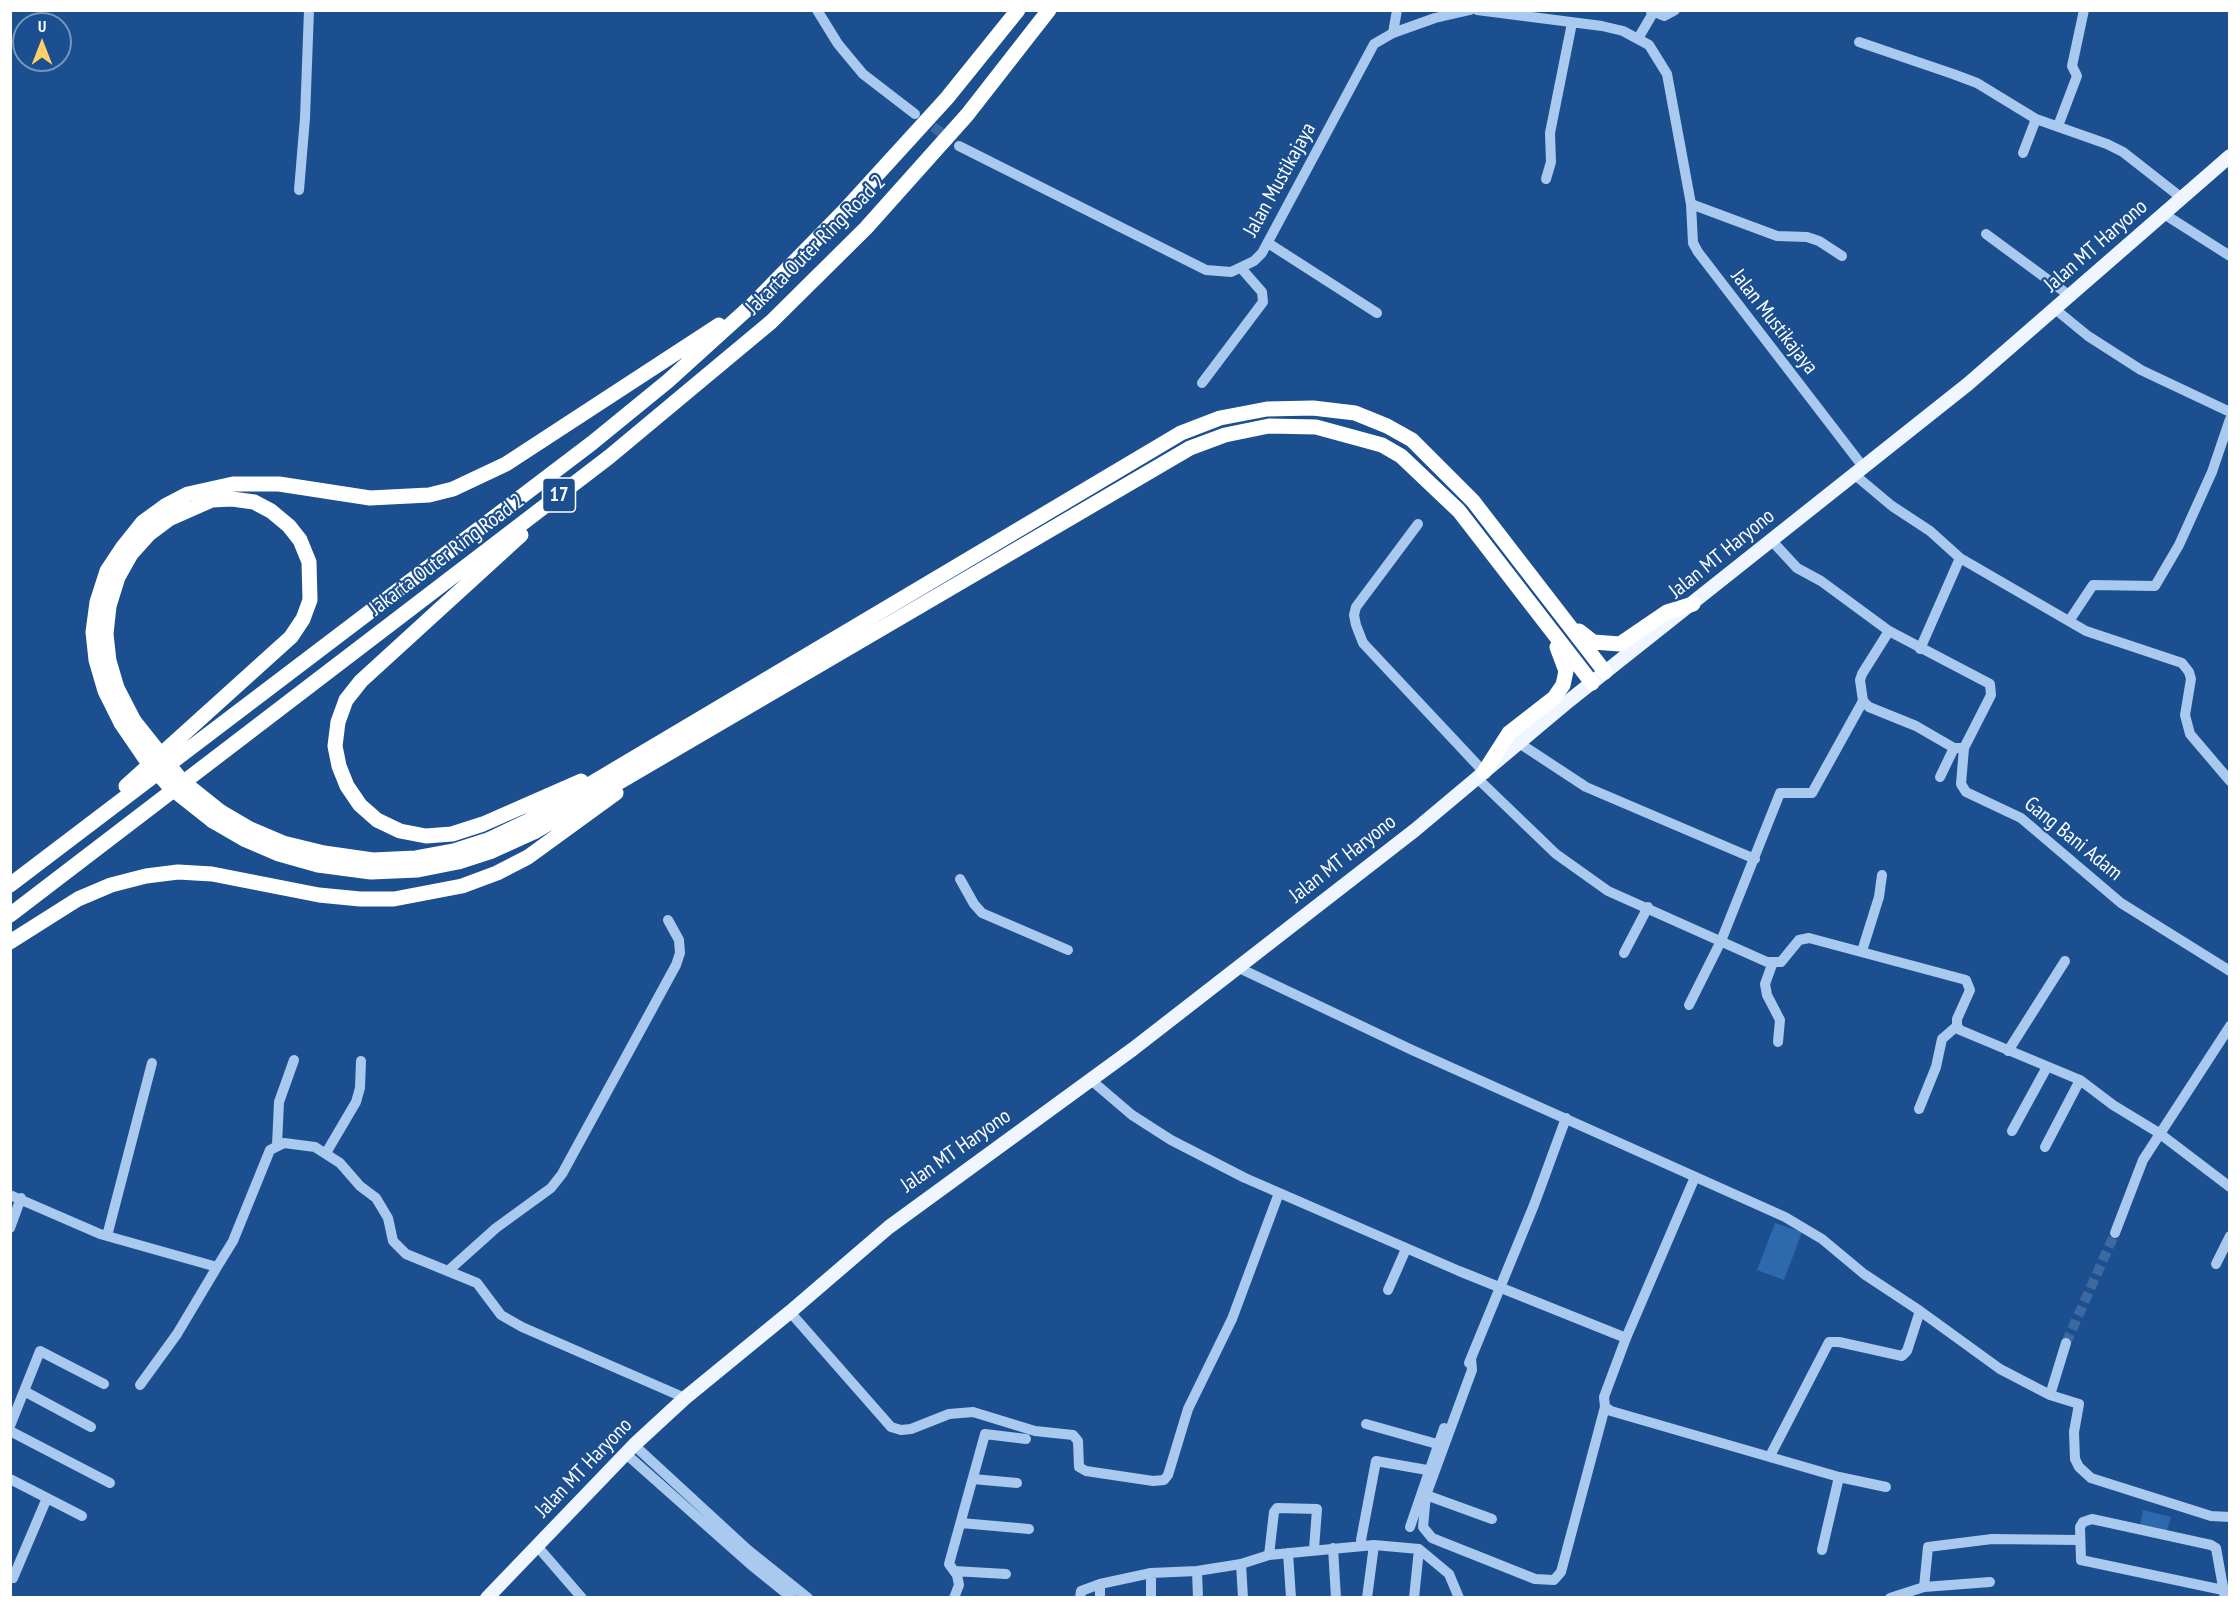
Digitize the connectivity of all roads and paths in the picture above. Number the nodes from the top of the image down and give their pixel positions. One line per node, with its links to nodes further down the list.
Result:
1 (309, 10): 23 (street)
2 (817, 10): 16 (street)
3 (1018, 10): 33 (highway, Jakarta Outer Ring Road 2 / 17)
4 (1049, 10): 39 (highway, Jakarta Outer Ring Road 2 / 17)
5 (1397, 10): 13 (street)
6 (1470, 10): 11 (street, Jalan Mustikajaya)
7 (1478, 10): 12 (street)
8 (1675, 10): 10 (street)
9 (2084, 10): 18 (street)
10 (1652, 12): 14 (street)
11 (1432, 14): 13 (street, Jalan Mustikajaya)
12 (1572, 23): 14 (street); 22 (street)
13 (1393, 33): 28 (street, Jalan Mustikajaya)
14 (1639, 37): 25 (street, Jalan Mustikajaya)
15 (1859, 42): 17 (street)
16 (915, 114)
17 (2036, 119): 18 (street); 20 (street)
18 (2058, 126): 24 (street)
19 (960, 146): 31 (street)
20 (2023, 153)
21 (2229, 156): 24 (main road, Jalan MT Haryono)
22 (1546, 178)
23 (299, 190)
24 (2183, 199): 26 (main road, Jalan MT Haryono)
25 (1691, 204): 29 (street); 40 (street, Jalan Mustikajaya)
26 (2164, 214): 30 (street); 32 (main road, Jalan MT Haryono)
27 (1986, 234): 32 (street)
28 (1268, 243): 31 (street, Jalan Mustikajaya); 35 (street)
29 (1842, 256)
30 (2229, 256)
31 (1241, 268): 36 (street)
32 (2070, 296): 34 (main road, Jalan MT Haryono)
33 (753, 304): 53 (highway); 62 (highway, Jakarta Outer Ring Road 2 / 17)
34 (2055, 309): 37 (street); 40 (main road, Jalan MT Haryono)
35 (1377, 313)
36 (1202, 383)
37 (2229, 412)
38 (2229, 419): 46 (street)
39 (609, 457): 57 (highway); 68 (highway, Jakarta Outer Ring Road 2 / 17)
40 (1859, 472): 42 (main road, Jalan MT Haryono); 43 (street, Jalan Mustikajaya)
41 (1418, 525): 58 (street)
42 (1772, 541): 44 (main road, Jalan MT Haryono); 48 (street, Gang Bani Adam)
43 (1960, 558): 46 (street, Jalan Mustikajaya); 49 (street)
44 (1693, 604): 45 (highway); 50 (main road, Jalan MT Haryono)
45 (1562, 619): 50 (highway); 57 (highway)
46 (2069, 621): 60 (street, Jalan Mustikajaya)
47 (1550, 631): 51 (highway); 55 (highway); 58 (highway)
48 (1889, 632): 49 (street, Gang Bani Adam); 52 (street)
49 (1920, 649): 56 (street, Gang Bani Adam)
50 (1605, 672): 51 (main road, Jalan MT Haryono)
51 (1592, 683): 54 (main road, Jalan MT Haryono)
52 (1863, 701): 56 (street); 63 (street)
53 (127, 722): 61 (highway, bridge); 62 (highway)
54 (1519, 743): 58 (main road, Jalan MT Haryono); 63 (street)
55 (679, 747): 61 (highway); 71 (highway)
56 (1959, 748): 59 (street); 78 (street, Gang Bani Adam)
57 (626, 763): 61 (highway)
58 (1481, 775): 67 (street); 77 (main road, Jalan MT Haryono)
59 (1940, 777)
60 (2229, 782)
61 (217, 816)
62 (67, 842): 66 (highway, Jakarta Outer Ring Road 2 / 17)
63 (1755, 859): 70 (street)
64 (1882, 875): 73 (street)
65 (960, 879): 72 (street)
66 (10, 885)
67 (1648, 907): 70 (street); 74 (street)
68 (10, 915)
69 (668, 920): 108 (street)
70 (1721, 941): 76 (street); 79 (street)
71 (10, 942)
72 (1068, 950)
73 (1862, 951): 76 (street); 80 (street)
74 (1624, 953)
75 (2065, 961): 83 (street)
76 (1773, 963): 82 (street)
77 (1237, 967): 88 (main road, Jalan MT Haryono); 91 (street)
78 (2229, 971)
79 (1689, 1005)
80 (1957, 1026): 83 (street); 90 (street)
81 (2229, 1026): 93 (street)
82 (1778, 1042)
83 (2008, 1052): 87 (street)
84 (294, 1060): 94 (street)
85 (361, 1061): 96 (street)
86 (153, 1063): 103 (street)
87 (2047, 1067): 89 (street); 92 (street)
88 (1091, 1080): 99 (street); 112 (main road, Jalan MT Haryono)
89 (2080, 1080): 93 (street); 95 (street)
90 (1919, 1109)
91 (1566, 1118): 97 (street); 109 (street)
92 (2012, 1131)
93 (2159, 1133): 98 (street); 102 (street)
94 (277, 1145): 96 (street); 107 (street)
95 (2045, 1147)
96 (326, 1153): 108 (street)
97 (1695, 1177): 111 (street); 113 (street)
98 (2229, 1187)
99 (1280, 1193): 105 (street); 112 (street)
100 (16, 1196): 101 (street); 103 (street)
101 (10, 1228)
102 (2115, 1233)
103 (107, 1236): 107 (street)
104 (2229, 1236): 106 (street)
105 (1406, 1249): 109 (street); 110 (street)
106 (2216, 1264)
107 (217, 1267): 117 (street)
108 (448, 1271): 120 (street)
109 (1501, 1288): 113 (street); 115 (street)
110 (1388, 1290)
111 (1920, 1311): 119 (street); 129 (street)
112 (790, 1312): 120 (main road, Jalan MT Haryono)
113 (1626, 1338): 121 (street)
114 (2066, 1343): 119 (street)
115 (1471, 1358): 127 (street); 137 (street)
116 (104, 1384): 118 (street)
117 (140, 1385)
118 (24, 1391): 123 (street); 124 (street)
119 (2050, 1395): 140 (street)
120 (685, 1398): 128 (main road, Jalan MT Haryono)
121 (1605, 1407): 129 (street); 137 (street)
122 (1366, 1424): 127 (street)
123 (10, 1426)
124 (91, 1427)
125 (10, 1431): 135 (street)
126 (1026, 1439): 133 (street)
127 (1437, 1444): 130 (street)
128 (629, 1449): 148 (main road, Jalan MT Haryono); 168 (street); 169 (street)
129 (1770, 1456): 131 (street)
130 (1427, 1470): 143 (street); 145 (street)
131 (1839, 1477): 136 (street); 152 (street)
132 (10, 1479): 138 (street)
133 (973, 1479): 134 (street); 142 (street)
134 (1017, 1483)
135 (110, 1484)
136 (1886, 1487)
137 (1426, 1495): 141 (street)
138 (47, 1498): 139 (street); 160 (street)
139 (82, 1516)
140 (2229, 1517)
141 (1492, 1518)
142 (961, 1523): 144 (street); 156 (street)
143 (1410, 1527)
144 (1029, 1528)
145 (1361, 1540)
146 (2079, 1540): 163 (street); 164 (street); 164 (street)
147 (1374, 1545): 149 (street); 150 (street); 178 (street)
148 (537, 1546): 166 (main road, Jalan MT Haryono); 167 (street)
149 (1333, 1548): 151 (street); 177 (street)
150 (1419, 1549): 179 (street); 180 (street)
151 (1314, 1550): 153 (street); 154 (street)
152 (1822, 1550)
153 (1288, 1553): 154 (street); 176 (street)
154 (1269, 1555): 155 (street)
155 (1240, 1564): 157 (street); 175 (street)
156 (954, 1571): 159 (street); 170 (street)
157 (1197, 1571): 158 (street); 174 (street)
158 (1150, 1573): 162 (street); 173 (street)
159 (1006, 1574)
160 (10, 1577)
161 (1990, 1582): 163 (street)
162 (1100, 1584): 171 (street); 172 (street)
163 (1924, 1587): 165 (street)
164 (2224, 1594)
165 (1905, 1595): 181 (street)
166 (487, 1598)
167 (582, 1598)
168 (792, 1598)
169 (808, 1598)
170 (954, 1598)
171 (1080, 1598)
172 (1100, 1598)
173 (1152, 1598)
174 (1198, 1598)
175 (1243, 1598)
176 (1291, 1598)
177 (1336, 1598)
178 (1367, 1598)
179 (1414, 1598)
180 (1459, 1598)
181 (1890, 1598)

